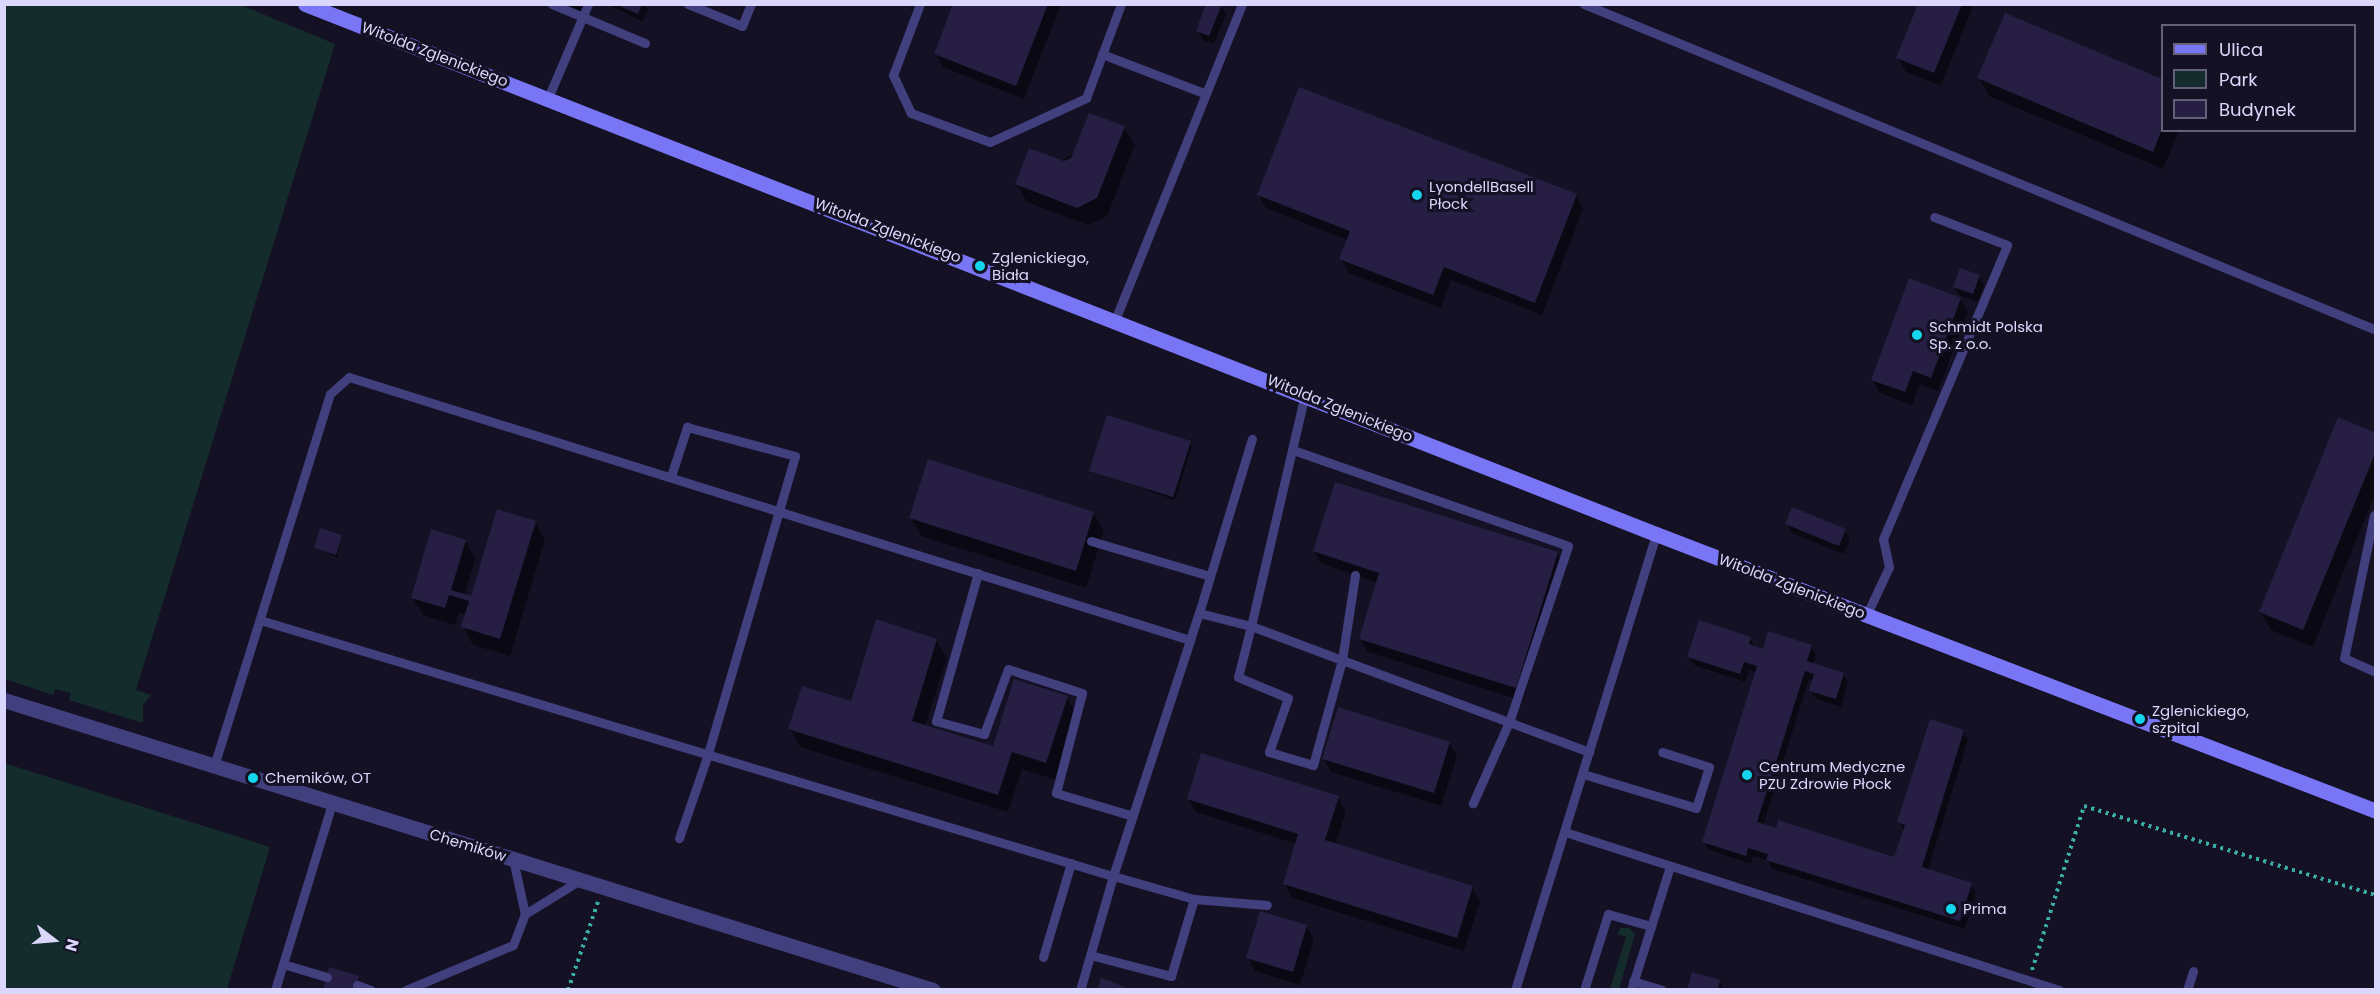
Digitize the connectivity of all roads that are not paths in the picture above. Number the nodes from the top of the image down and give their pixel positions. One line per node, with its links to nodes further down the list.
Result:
1 (305, 4): 14 (street, Witolda Zglenickiego)
2 (552, 4): 10 (lane)
3 (588, 4): 10 (lane)
4 (688, 4): 5 (lane)
5 (751, 4)
6 (920, 4): 12 (lane)
7 (1120, 4): 12 (lane)
8 (1242, 4): 13 (lane)
9 (1584, 4): 17 (lane)
10 (583, 16): 11 (lane); 14 (lane)
11 (645, 43)
12 (1102, 54): 13 (lane)
13 (1206, 94): 16 (lane)
14 (548, 98): 16 (street, Witolda Zglenickiego)
15 (1934, 217): 30 (lane)
16 (1114, 320): 18 (street, Witolda Zglenickiego)
17 (2376, 330)
18 (1305, 394): 20 (lane); 24 (street, Witolda Zglenickiego)
19 (1252, 439): 28 (lane)
20 (1293, 450): 32 (lane); 37 (lane)
21 (671, 476): 22 (lane); 22 (lane); 31 (lane)
22 (778, 510): 26 (lane); 40 (lane)
23 (2374, 515): 35 (lane)
24 (1656, 534): 30 (street, Witolda Zglenickiego); 38 (lane)
25 (1091, 541): 28 (lane)
26 (978, 573): 33 (lane); 46 (lane)
27 (1355, 575): 34 (lane)
28 (1210, 576): 29 (lane)
29 (1199, 612): 32 (lane); 33 (lane)
30 (1867, 614): 45 (street, Witolda Zglenickiego)
31 (260, 620): 40 (lane); 41 (lane)
32 (1251, 626): 34 (lane); 34 (lane)
33 (1190, 640): 46 (lane)
34 (1342, 660): 37 (lane)
35 (2376, 672)
36 (4, 700): 41 (street, Chemików)
37 (1509, 722): 38 (lane); 44 (lane)
38 (1589, 752): 42 (lane)
39 (1662, 752): 42 (lane)
40 (708, 754): 48 (lane); 50 (lane)
41 (214, 766): 43 (street, Chemików)
42 (1583, 774): 47 (lane)
43 (332, 803): 49 (street, Chemików); 60 (lane)
44 (1473, 803)
45 (2376, 811)
46 (1132, 816): 52 (lane)
47 (1565, 832): 51 (lane); 70 (lane)
48 (679, 838)
49 (513, 859): 53 (street, Chemików); 56 (lane)
50 (1071, 863): 52 (lane); 59 (lane)
51 (1670, 866): 57 (lane); 73 (lane)
52 (1113, 876): 54 (lane); 58 (lane)
53 (580, 880): 56 (lane); 68 (street, Chemików)
54 (1194, 899): 55 (lane); 58 (lane)
55 (1267, 905)
56 (525, 914): 67 (lane)
57 (1651, 926): 64 (lane); 71 (lane)
58 (1090, 955): 69 (lane)
59 (1043, 957)
60 (283, 964): 62 (lane); 65 (lane)
61 (2193, 971): 74 (lane)
62 (327, 976)
63 (357, 985): 66 (lane)
64 (1632, 986): 72 (lane)
65 (275, 990)
66 (370, 990)
67 (406, 990)
68 (933, 990)
69 (1080, 990)
70 (1515, 990)
71 (1584, 990)
72 (1662, 990)
73 (2059, 990)
74 (2187, 990)

